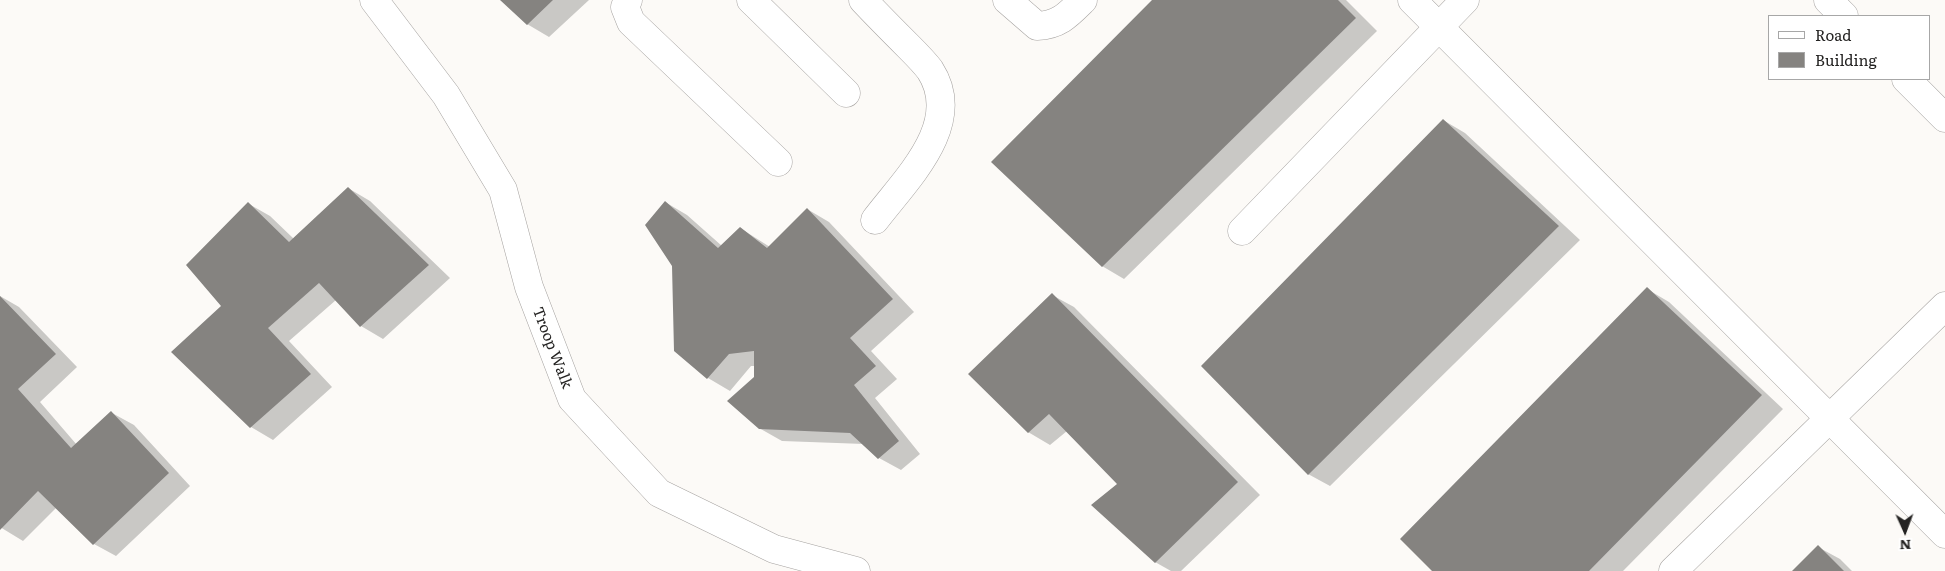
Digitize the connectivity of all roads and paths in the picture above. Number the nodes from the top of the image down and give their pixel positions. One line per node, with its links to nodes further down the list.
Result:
1 (374, 0): 21 (street, Troop Walk)
2 (628, 0): 15 (street)
3 (751, 0): 13 (street)
4 (863, 0): 16 (street)
5 (1006, 0): 6 (street)
6 (1083, 0)
7 (1412, 0): 11 (street)
8 (1465, 0): 11 (street)
9 (1828, 0): 10 (street)
10 (1843, 15)
11 (1438, 26): 17 (street); 19 (street)
12 (1907, 80): 14 (street)
13 (846, 93)
14 (1945, 118)
15 (778, 162)
16 (874, 220)
17 (1242, 231)
18 (1945, 306): 19 (street)
19 (1830, 419): 20 (street); 22 (street)
20 (1945, 534)
21 (856, 571)
22 (1673, 571)

